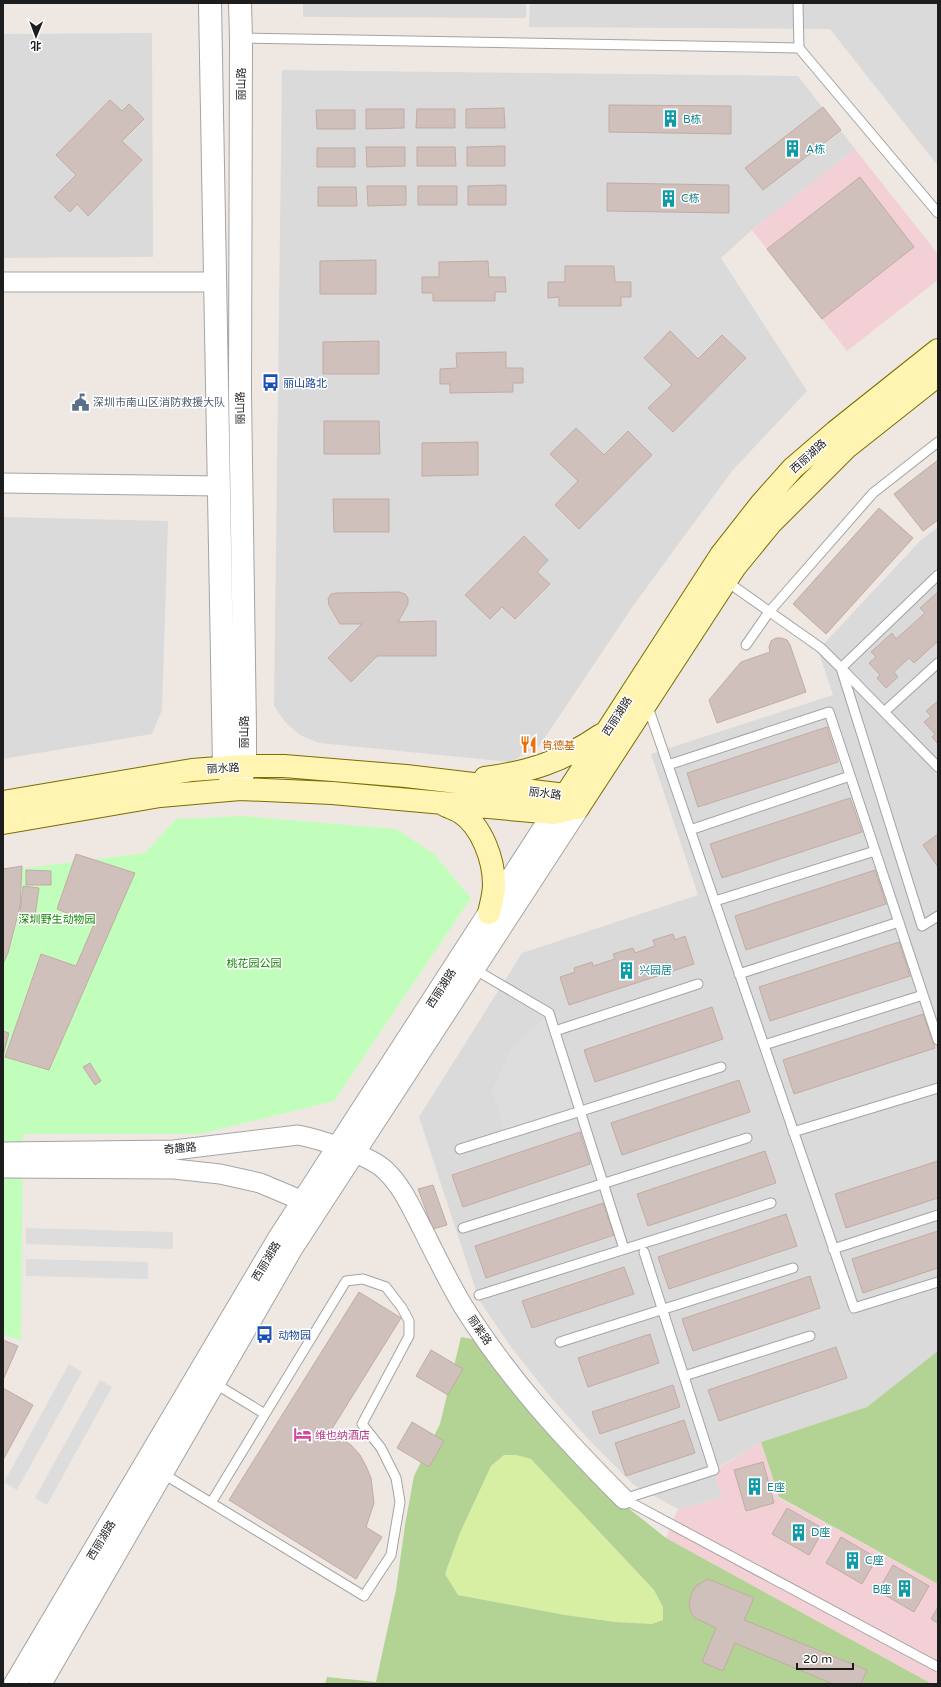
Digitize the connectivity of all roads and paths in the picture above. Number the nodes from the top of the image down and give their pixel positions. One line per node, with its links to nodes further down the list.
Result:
1 (210, 3): 8 (street, 丽山路)
2 (240, 3): 4 (street, 丽山路)
3 (798, 3): 5 (lane)
4 (241, 38): 5 (lane); 24 (street, 丽山路)
5 (799, 48): 6 (lane)
6 (938, 213)
7 (3, 282): 8 (street)
8 (215, 282): 13 (street, 丽山路)
9 (938, 350): 22 (main road, 西丽湖路)
10 (938, 375): 15 (main road, 西丽湖路)
11 (938, 442): 16 (lane)
12 (3, 483): 13 (street)
13 (219, 486): 24 (street, 丽山路)
14 (938, 575): 19 (lane)
15 (726, 581): 16 (lane); 20 (main road, 西丽湖路)
16 (769, 612): 17 (lane); 19 (lane)
17 (746, 645)
18 (938, 663): 21 (lane)
19 (841, 668): 21 (lane); 38 (lane)
20 (647, 703): 23 (lane); 29 (main road, 西丽湖路)
21 (884, 712): 25 (lane)
22 (607, 731): 27 (main road); 29 (main road, 西丽湖路)
23 (668, 765): 26 (lane); 34 (lane)
24 (234, 767): 27 (main road, 丽水路); 28 (street, 丽山路); 30 (main road, 丽水路)
25 (938, 767)
26 (850, 776): 34 (lane); 35 (lane)
27 (448, 781): 29 (main road, 丽水路)
28 (240, 789): 31 (main road, 丽水路); 33 (main road, 丽水路)
29 (572, 801): 32 (main road, 丽水路); 40 (street, 西丽湖路)
30 (3, 802)
31 (436, 802): 32 (main road, 丽水路); 37 (main road)
32 (554, 813): 37 (street, 西丽湖路)
33 (3, 823)
34 (690, 830): 36 (lane)
35 (875, 851): 36 (lane); 39 (lane)
36 (715, 901): 41 (lane)
37 (490, 913): 53 (street, 西丽湖路)
38 (938, 916)
39 (899, 922): 41 (lane); 43 (lane)
40 (474, 969): 44 (lane); 53 (street, 西丽湖路)
41 (739, 974): 46 (lane)
42 (698, 984): 44 (lane)
43 (923, 995): 45 (lane); 46 (lane)
44 (555, 1031): 49 (lane)
45 (938, 1040)
46 (764, 1045): 50 (lane)
47 (721, 1067): 49 (lane)
48 (938, 1088): 50 (lane)
49 (580, 1112): 52 (lane); 56 (lane)
50 (793, 1132): 62 (lane)
51 (748, 1138): 56 (lane)
52 (460, 1149)
53 (346, 1150): 54 (street, 奇趣路); 58 (street, 西丽湖路); 74 (street, 丽紫路)
54 (3, 1152)
55 (3, 1168): 58 (street, 奇趣路)
56 (603, 1184): 60 (lane); 61 (lane)
57 (771, 1203): 61 (lane)
58 (311, 1204): 71 (street, 西丽湖路); 77 (street, 西丽湖路)
59 (938, 1215): 62 (lane)
60 (463, 1228)
61 (624, 1249): 66 (lane)
62 (833, 1249): 65 (lane)
63 (644, 1252): 67 (lane)
64 (793, 1268): 67 (lane)
65 (938, 1282)
66 (478, 1295)
67 (662, 1309): 69 (lane); 70 (lane)
68 (810, 1336): 70 (lane)
69 (560, 1342)
70 (684, 1376): 74 (lane)
71 (214, 1383): 72 (lane); 73 (street, 西丽湖路)
72 (265, 1414): 75 (lane); 75 (lane)
73 (162, 1473): 75 (lane); 78 (street, 西丽湖路)
74 (624, 1499): 76 (lane)
75 (211, 1503)
76 (938, 1667)
77 (15, 1684)
78 (40, 1684)

